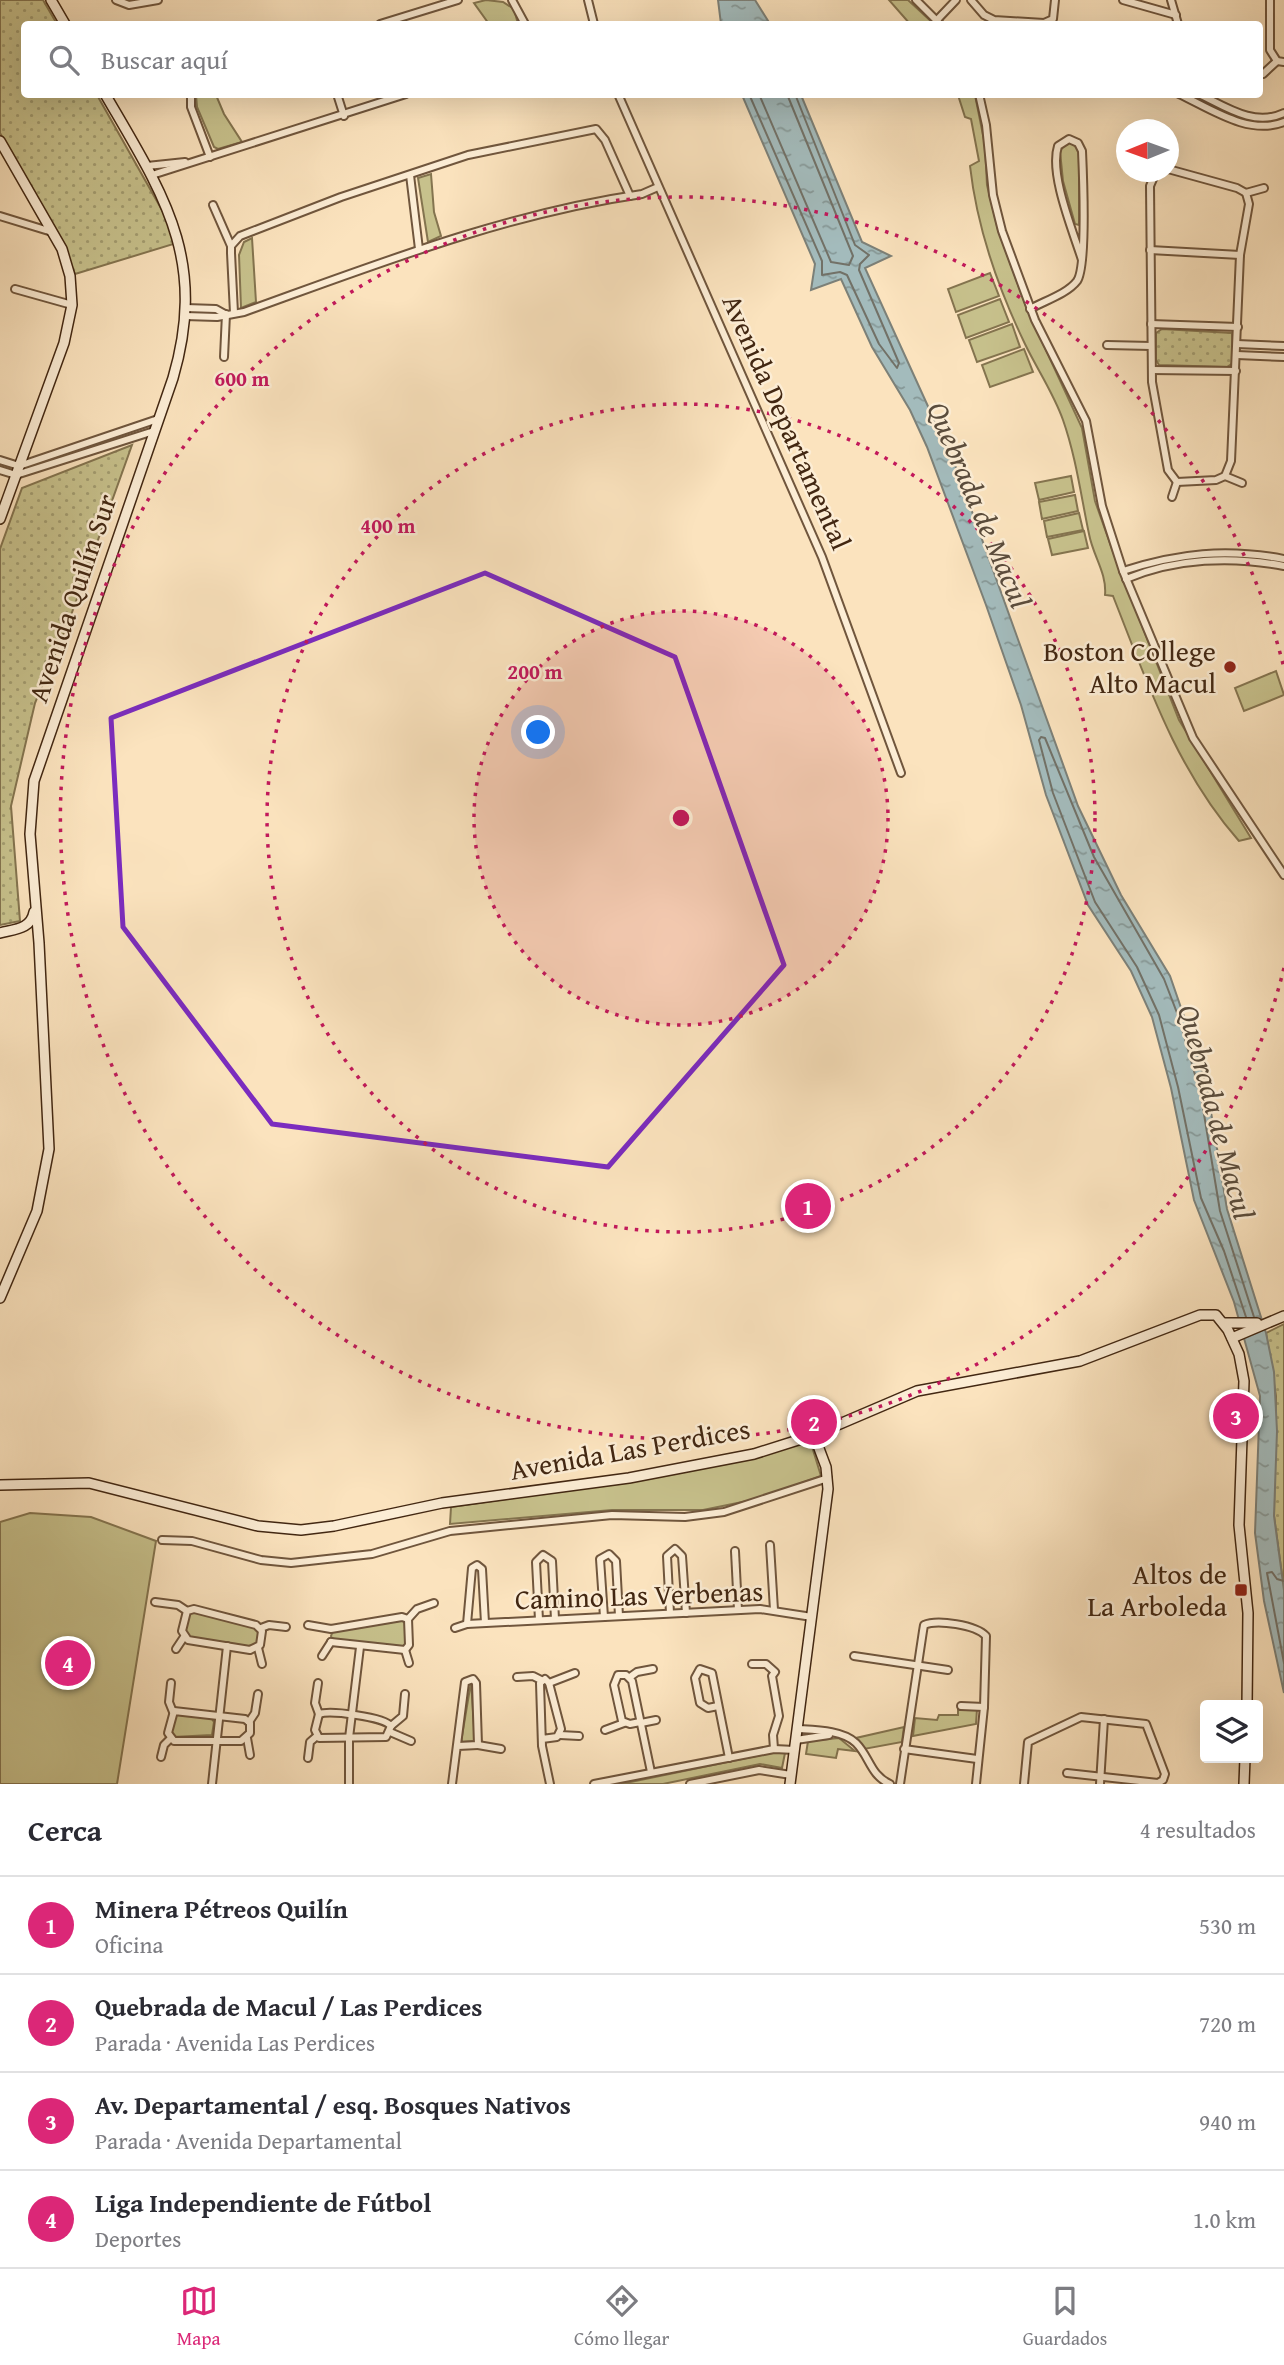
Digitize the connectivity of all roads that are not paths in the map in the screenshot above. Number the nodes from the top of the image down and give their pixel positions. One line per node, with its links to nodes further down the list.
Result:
1 (51, 0): 15 (street)
2 (116, 0): 3 (street)
3 (158, 0)
4 (458, 0): 16 (street)
5 (512, 0): 17 (street)
6 (588, 0): 18 (street)
7 (916, 0): 19 (street)
8 (956, 0): 20 (street)
9 (971, 0): 21 (street)
10 (1055, 0): 22 (street)
11 (1124, 0): 14 (street)
12 (1171, 0): 14 (street)
13 (1270, 0): 24 (street)
14 (1175, 15): 23 (street)
15 (63, 21)
16 (390, 21)
17 (523, 21)
18 (593, 21)
19 (937, 21)
20 (939, 21)
21 (1017, 21)
22 (1049, 21)
23 (1177, 21)
24 (1281, 62): 25 (street)
25 (1263, 74)
26 (107, 98): 39 (street, Avenida Quilín Sur)
27 (190, 98): 38 (street)
28 (338, 98): 35 (street)
29 (385, 98): 35 (street)
30 (620, 98): 43 (street, Avenida Departamental)
31 (980, 98): 57 (street)
32 (1188, 98): 36 (street)
33 (1208, 98): 34 (street)
34 (1284, 113)
35 (344, 116): 38 (street)
36 (1284, 122)
37 (0, 141): 49 (street)
38 (210, 157): 39 (street)
39 (149, 171): 58 (street, Avenida Quilín Sur)
40 (1179, 172): 45 (street)
41 (410, 175): 46 (street); 50 (street); 51 (street)
42 (1150, 182): 52 (street)
43 (658, 187): 46 (street); 85 (street, Avenida Departamental)
44 (1264, 188): 45 (street)
45 (1246, 193): 53 (street)
46 (630, 196): 51 (street)
47 (213, 205): 50 (street)
48 (0, 216): 49 (street)
49 (53, 233): 56 (street)
50 (231, 246): 59 (street)
51 (419, 250): 59 (street)
52 (1150, 250): 53 (street); 60 (street)
53 (1240, 255): 61 (street)
54 (1082, 260): 54 (street); 57 (street)
55 (15, 289): 56 (street)
56 (72, 305): 75 (street)
57 (1030, 309): 83 (street)
58 (186, 312): 59 (street); 71 (street, Avenida Quilín Sur)
59 (228, 313): 67 (street)
60 (1151, 324): 61 (street); 64 (street)
61 (1238, 327): 62 (street)
62 (1237, 344): 65 (street); 66 (street)
63 (1107, 345): 64 (street)
64 (1152, 346): 69 (street)
65 (1284, 346)
66 (1237, 355): 68 (street); 70 (street)
67 (224, 357)
68 (1284, 357)
69 (1152, 370): 70 (street); 77 (street)
70 (1236, 371): 76 (street)
71 (158, 419): 72 (street, Avenida Quilín Sur); 75 (street)
72 (154, 431): 75 (street); 87 (street, Avenida Quilín Sur)
73 (0, 460): 75 (street)
74 (0, 470): 75 (street)
75 (17, 470): 80 (street)
76 (1225, 477): 77 (street); 78 (street)
77 (1177, 482): 79 (street)
78 (1242, 483)
79 (1172, 497)
80 (0, 519)
81 (1284, 559): 83 (street)
82 (1284, 566): 84 (street)
83 (1123, 571): 84 (street)
84 (1126, 579): 86 (street)
85 (901, 773)
86 (1284, 875)
87 (35, 904): 88 (street); 90 (street, Avenida Quilín Sur)
88 (25, 927): 89 (street); 90 (street)
89 (0, 933)
90 (39, 943): 91 (street, Avenida Quilín Sur)
91 (0, 1298)
92 (1284, 1315): 94 (street)
93 (1224, 1323): 94 (street, Avenida Las Perdices); 95 (street); 96 (street, Avenida Las Perdices)
94 (1240, 1329): 95 (street)
95 (1232, 1338): 146 (street)
96 (814, 1435): 97 (street); 98 (street, Avenida Las Perdices)
97 (828, 1478): 99 (street, Avenida Las Perdices); 111 (street)
98 (0, 1485)
99 (162, 1540)
100 (770, 1545): 105 (street)
101 (735, 1552): 104 (street)
102 (155, 1602): 106 (street)
103 (435, 1603): 112 (street)
104 (738, 1610): 105 (street, Camino Las Verbenas); 108 (street, Camino Las Verbenas)
105 (774, 1610): 111 (street, Camino Las Verbenas)
106 (187, 1611): 119 (street); 122 (street)
107 (670, 1613): 108 (street, Camino Las Verbenas); 108 (street); 109 (street, Camino Las Verbenas)
108 (686, 1613)
109 (619, 1616): 110 (street, Camino Las Verbenas); 110 (street)
110 (604, 1617): 113 (street, Camino Las Verbenas)
111 (812, 1617): 160 (street)
112 (408, 1619): 121 (street); 128 (street)
113 (555, 1619): 114 (street, Camino Las Verbenas); 114 (street)
114 (539, 1620): 115 (street, Camino Las Verbenas)
115 (485, 1623): 116 (street, Camino Las Verbenas); 116 (street)
116 (467, 1624): 120 (street, Camino Las Verbenas)
117 (308, 1625): 121 (street)
118 (286, 1627): 119 (street)
119 (261, 1628): 126 (street)
120 (455, 1628)
121 (331, 1629): 123 (street)
122 (184, 1637): 124 (street); 127 (street)
123 (331, 1642): 125 (street); 129 (street)
124 (227, 1646): 126 (street); 152 (street)
125 (360, 1647): 128 (street); 153 (street)
126 (258, 1648): 132 (street)
127 (176, 1649)
128 (405, 1650): 131 (street)
129 (322, 1656)
130 (854, 1656): 134 (street)
131 (409, 1663)
132 (262, 1664)
133 (752, 1664): 176 (street)
134 (917, 1667): 136 (street); 149 (street); 177 (street)
135 (653, 1669): 139 (street)
136 (948, 1670)
137 (575, 1672): 141 (street)
138 (517, 1677): 140 (street)
139 (630, 1677): 157 (street); 158 (street)
140 (541, 1681): 141 (street); 169 (street)
141 (550, 1683): 162 (street)
142 (171, 1684): 150 (street)
143 (318, 1684): 151 (street)
144 (258, 1694): 156 (street)
145 (405, 1694): 159 (street)
146 (1247, 1700)
147 (718, 1706): 147 (street); 182 (street)
148 (961, 1706): 149 (street)
149 (984, 1707): 183 (street)
150 (173, 1712): 152 (street); 168 (street)
151 (319, 1714): 153 (street); 164 (street)
152 (217, 1715): 156 (street); 171 (street)
153 (351, 1715): 159 (street); 167 (street)
154 (1104, 1719): 188 (street); 188 (street); 199 (street)
155 (656, 1720): 158 (street)
156 (249, 1721): 166 (street)
157 (624, 1723): 158 (street); 161 (street)
158 (641, 1723): 185 (street)
159 (390, 1729): 167 (street); 172 (street)
160 (798, 1729): 163 (street); 170 (street)
161 (605, 1730)
162 (560, 1735): 165 (street); 169 (street)
163 (838, 1735): 170 (street); 189 (street)
164 (317, 1736): 167 (street); 181 (street)
165 (579, 1736)
166 (247, 1738): 171 (street); 179 (street)
167 (349, 1738): 191 (street)
168 (170, 1739): 171 (street); 180 (street)
169 (542, 1739): 193 (street)
170 (796, 1740): 178 (street)
171 (214, 1741): 190 (street)
172 (411, 1741)
173 (478, 1745): 174 (street); 174 (street); 175 (street)
174 (458, 1746): 192 (street)
175 (501, 1749)
176 (774, 1749): 178 (street); 182 (street)
177 (904, 1749): 183 (street); 197 (street)
178 (795, 1750): 187 (street)
179 (250, 1755)
180 (161, 1757)
181 (308, 1758)
182 (729, 1758): 185 (street)
183 (977, 1759): 198 (street)
184 (1245, 1763): 200 (street)
185 (651, 1772): 194 (street)
186 (1067, 1773): 188 (street)
187 (791, 1779): 195 (street)
188 (1100, 1780)
189 (879, 1782): 196 (street)
190 (212, 1784)
191 (349, 1784)
192 (453, 1784)
193 (550, 1784)
194 (594, 1784)
195 (691, 1784)
196 (890, 1784)
197 (900, 1784)
198 (976, 1784)
199 (1024, 1784)
200 (1244, 1784)

